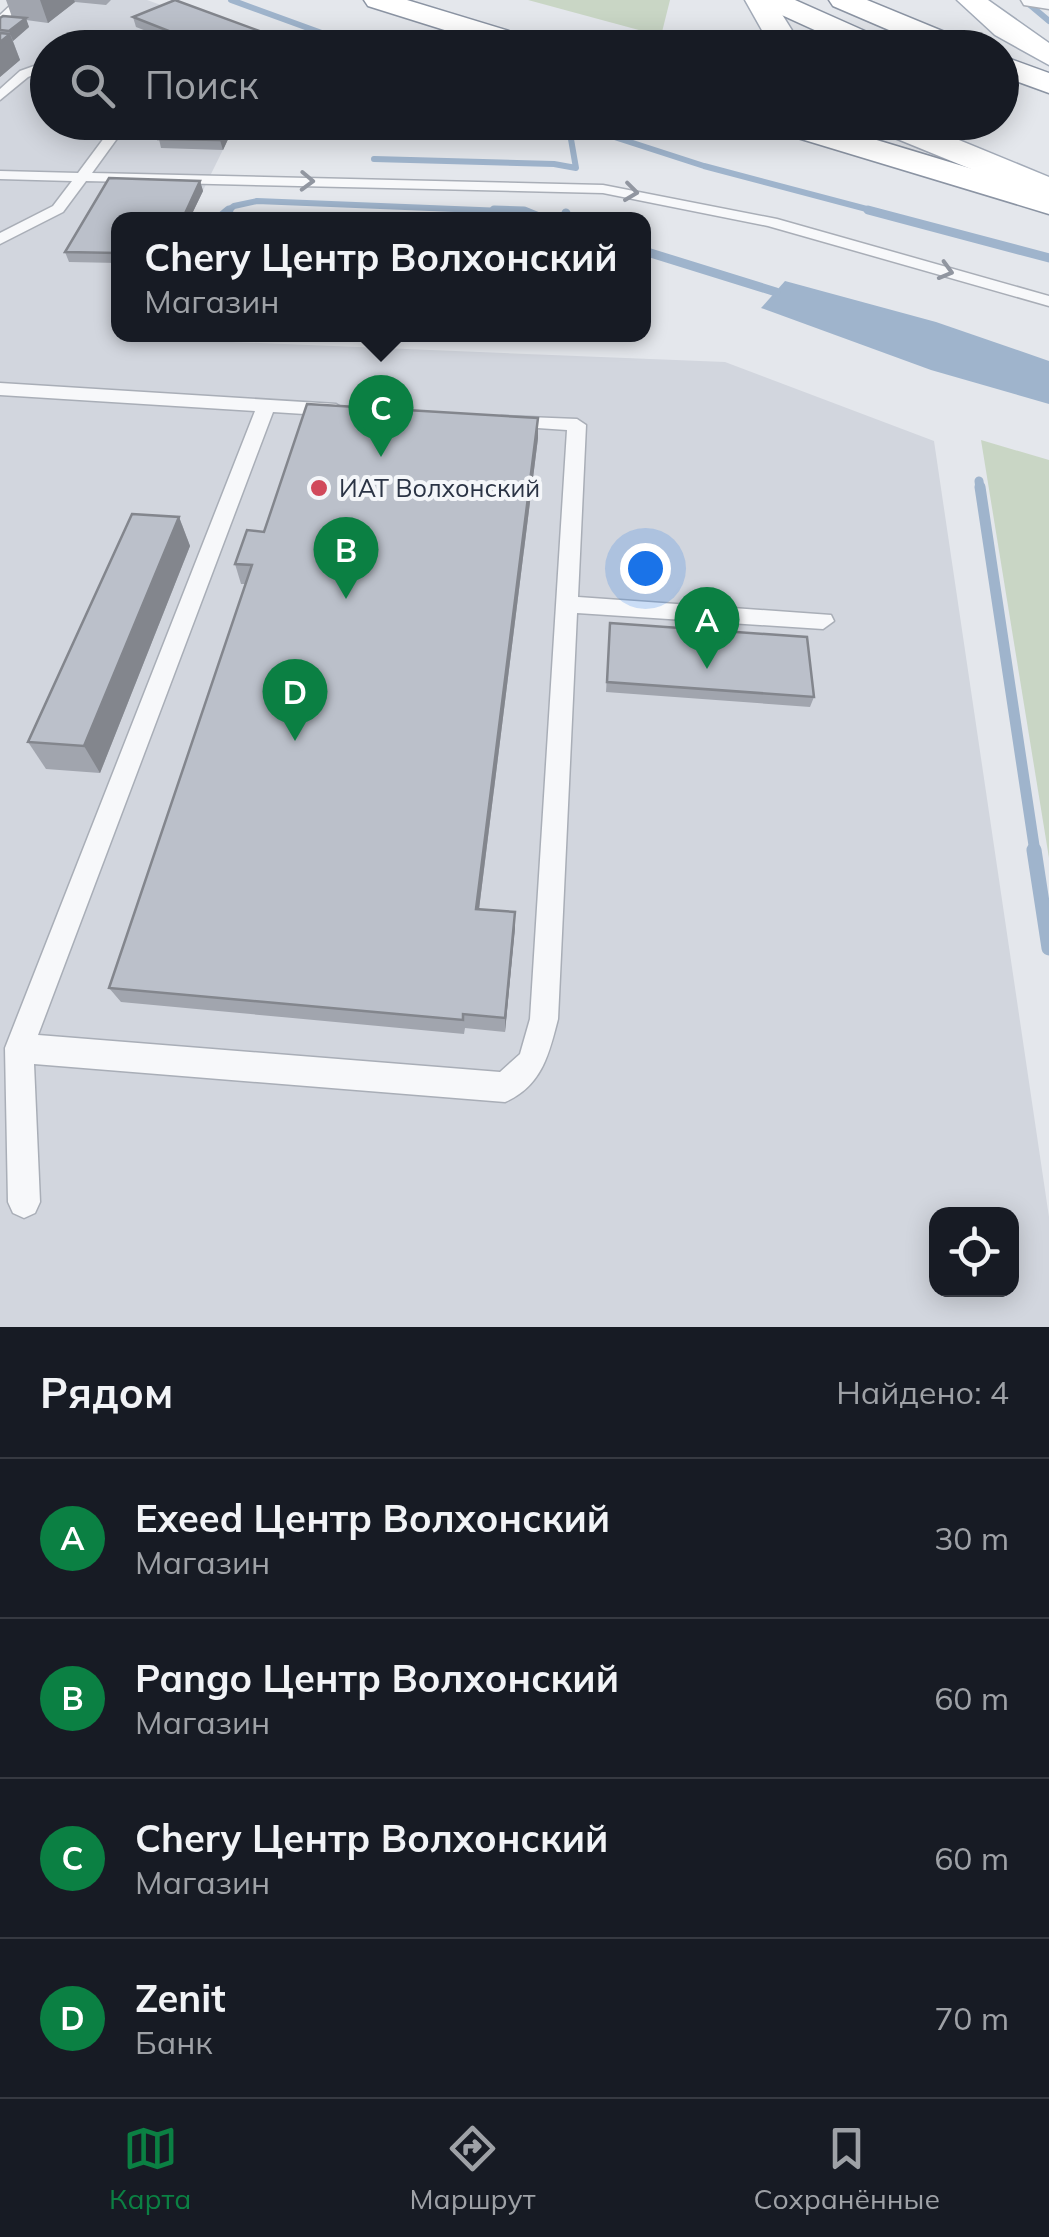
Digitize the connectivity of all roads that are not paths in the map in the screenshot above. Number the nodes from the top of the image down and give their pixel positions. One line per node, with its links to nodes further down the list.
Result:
1 (23, 0): 9 (lane)
2 (378, 0): 10 (main road)
3 (760, 0): 11 (main road)
4 (772, 0): 12 (main road)
5 (843, 0): 13 (main road)
6 (971, 0): 14 (main road)
7 (1032, 0): 8 (street)
8 (1049, 3)
9 (0, 21)
10 (476, 30)
11 (778, 30)
12 (839, 30)
13 (915, 30)
14 (1006, 30)
15 (1019, 38): 16 (main road)
16 (1049, 56)
17 (30, 72): 20 (lane)
18 (1019, 72): 19 (main road)
19 (1049, 84)
20 (0, 96)
21 (109, 140): 25 (lane)
22 (840, 140): 27 (main road)
23 (928, 140): 26 (main road)
24 (0, 174): 25 (lane)
25 (83, 175): 28 (lane); 29 (lane, one-way to 29)
26 (1049, 190)
27 (1049, 203)
28 (0, 239)
29 (1049, 301)
30 (0, 389): 31 (lane)
31 (266, 406): 32 (lane); 36 (lane)
32 (363, 412)
33 (480, 419): 34 (lane)
34 (567, 604): 35 (lane); 36 (lane)
35 (823, 621)
36 (19, 1048): 37 (lane)
37 (24, 1202)

